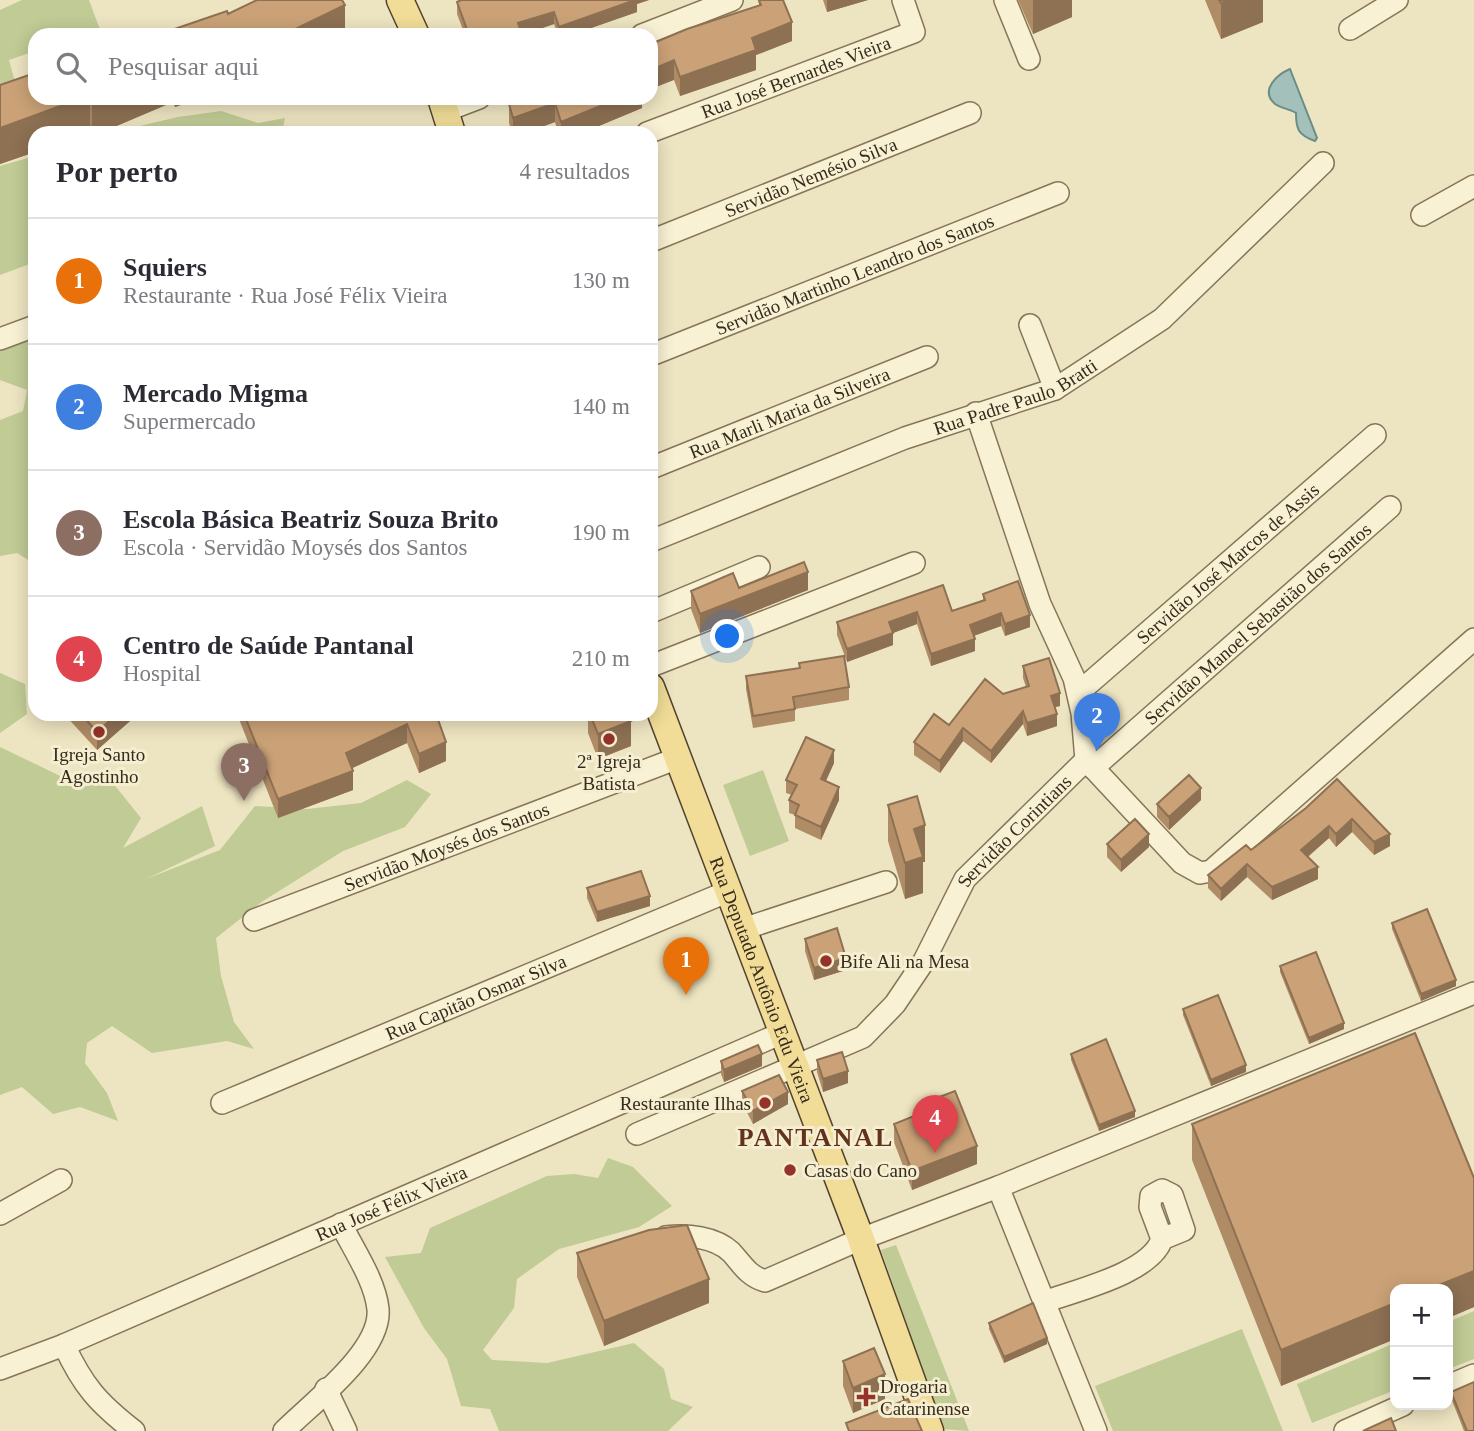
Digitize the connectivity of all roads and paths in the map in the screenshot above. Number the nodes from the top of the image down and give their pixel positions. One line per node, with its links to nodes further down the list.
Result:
1 (400, 0): 6 (main road)
2 (732, 0): 7 (street)
3 (902, 0): 13 (street, Rua José Bernardes Vieira)
4 (1005, 0): 9 (street)
5 (1397, 0): 8 (street)
6 (413, 28)
7 (658, 29)
8 (1350, 29)
9 (1029, 59)
10 (465, 105): 12 (street)
11 (970, 113): 18 (street, Servidão Nemésio Silva)
12 (446, 114)
13 (658, 129)
14 (1323, 163): 24 (street, Rua Padre Paulo Bratti)
15 (1474, 186): 17 (street)
16 (1058, 193): 22 (street, Servidão Martinho Leandro dos Santos)
17 (1422, 215)
18 (658, 238)
19 (1030, 325): 24 (street)
20 (28, 329): 21 (street)
21 (0, 339)
22 (658, 352)
23 (927, 357): 27 (street, Rua Marli Maria da Silveira)
24 (1055, 389): 25 (street, Rua Padre Paulo Bratti)
25 (976, 412): 29 (street, Rua Padre Paulo Bratti); 35 (street)
26 (1375, 435): 35 (street, Servidão José Marcos de Assis)
27 (658, 465)
28 (1390, 507): 38 (street, Servidão Manoel Sebastião dos Santos)
29 (658, 538)
30 (914, 563): 34 (street)
31 (759, 568): 32 (street)
32 (658, 609)
33 (1474, 639): 38 (street, Servidão Corintians)
34 (658, 663)
35 (1078, 693): 38 (street)
36 (658, 705): 37 (main road, Rua Deputado Antônio Edu Vieira)
37 (678, 758): 40 (main road, Rua Deputado Antônio Edu Vieira); 41 (street, Servidão Moysés dos Santos)
38 (1089, 764): 45 (street, Servidão Corintians)
39 (886, 882): 42 (street)
40 (729, 891): 42 (main road, Rua Deputado Antônio Edu Vieira); 46 (street, Rua Capitão Osmar Silva)
41 (254, 920)
42 (743, 929): 44 (main road, Rua Deputado Antônio Edu Vieira)
43 (1474, 993): 49 (street)
44 (782, 1032): 45 (main road, Rua Deputado Antônio Edu Vieira); 51 (street, Rua José Félix Vieira)
45 (796, 1067): 47 (street, Servidão Corintians); 53 (main road, Rua Deputado Antônio Edu Vieira)
46 (222, 1103)
47 (637, 1134)
48 (61, 1180): 50 (street)
49 (998, 1188): 53 (street); 55 (street)
50 (0, 1214)
51 (341, 1224): 56 (street, Rua José Félix Vieira); 60 (street)
52 (1163, 1238): 55 (street)
53 (861, 1240): 54 (street); 61 (main road, Rua Deputado Antônio Edu Vieira)
54 (644, 1243)
55 (1044, 1302): 68 (street)
56 (64, 1345): 57 (street, Rua José Félix Vieira); 64 (street)
57 (0, 1368)
58 (1474, 1376): 59 (street)
59 (1453, 1383)
60 (326, 1389): 65 (street); 66 (street)
61 (918, 1399): 62 (street); 67 (main road, Rua Deputado Antônio Edu Vieira)
62 (893, 1410)
63 (1392, 1410): 69 (street)
64 (134, 1431)
65 (284, 1431)
66 (346, 1431)
67 (930, 1431)
68 (1096, 1431)
69 (1345, 1431)

